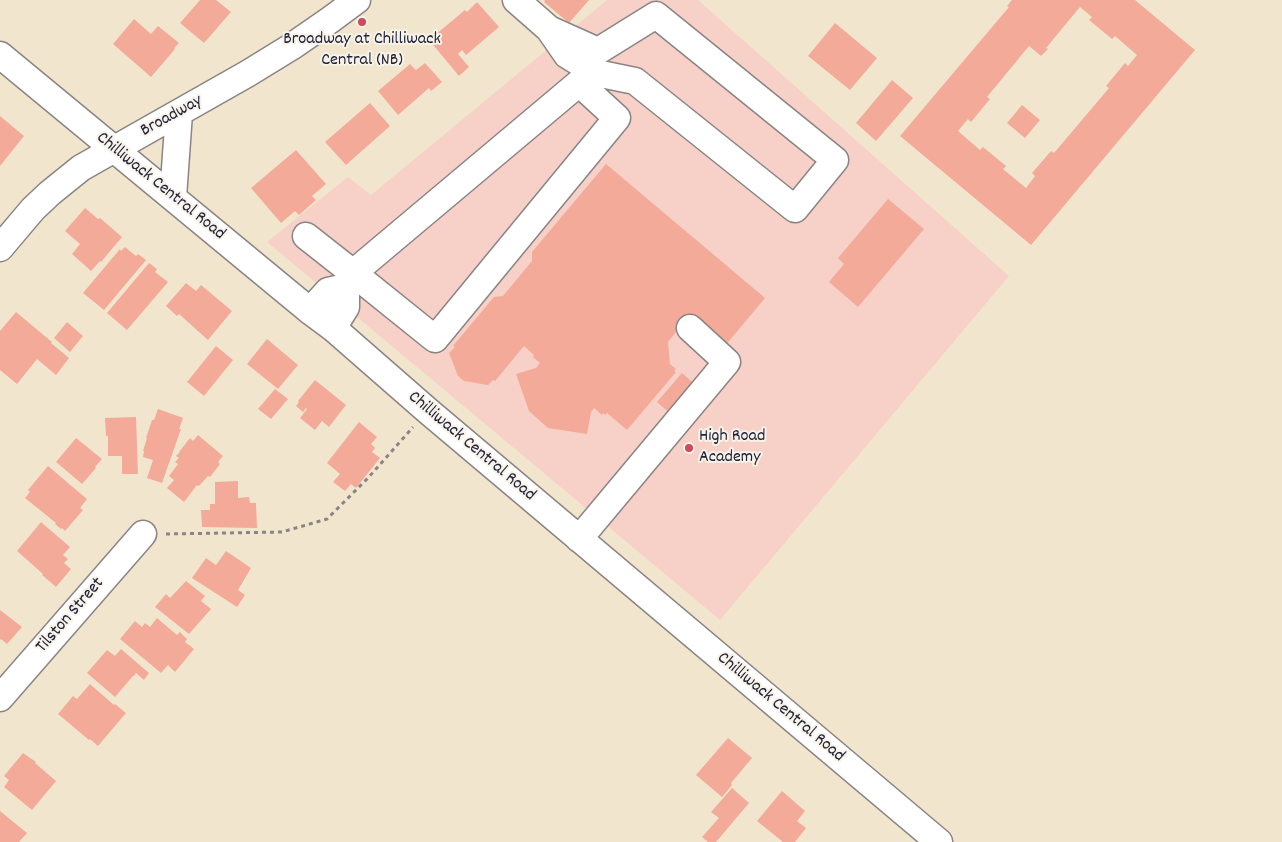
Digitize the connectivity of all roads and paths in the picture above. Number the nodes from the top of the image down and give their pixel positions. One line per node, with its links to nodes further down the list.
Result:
1 (357, 0): 5 (street, Broadway)
2 (516, 0): 3 (street)
3 (549, 29): 3 (street)
4 (0, 54): 6 (street, Chilliwack Central Road)
5 (179, 113): 6 (street, Broadway); 7 (street)
6 (113, 149): 7 (street, Chilliwack Central Road); 9 (street, Broadway)
7 (173, 197): 11 (street, Chilliwack Central Road)
8 (306, 236): 10 (street)
9 (0, 248)
10 (350, 280): 10 (street); 11 (street); 12 (street)
11 (310, 311): 12 (street, Chilliwack Central Road)
12 (333, 328): 14 (street, Chilliwack Central Road)
13 (690, 328): 16 (street)
14 (428, 411): 15 (path); 16 (street, Chilliwack Central Road)
15 (143, 534): 17 (street, Tilston Street)
16 (579, 539): 18 (street, Chilliwack Central Road)
17 (0, 698)
18 (939, 842)

